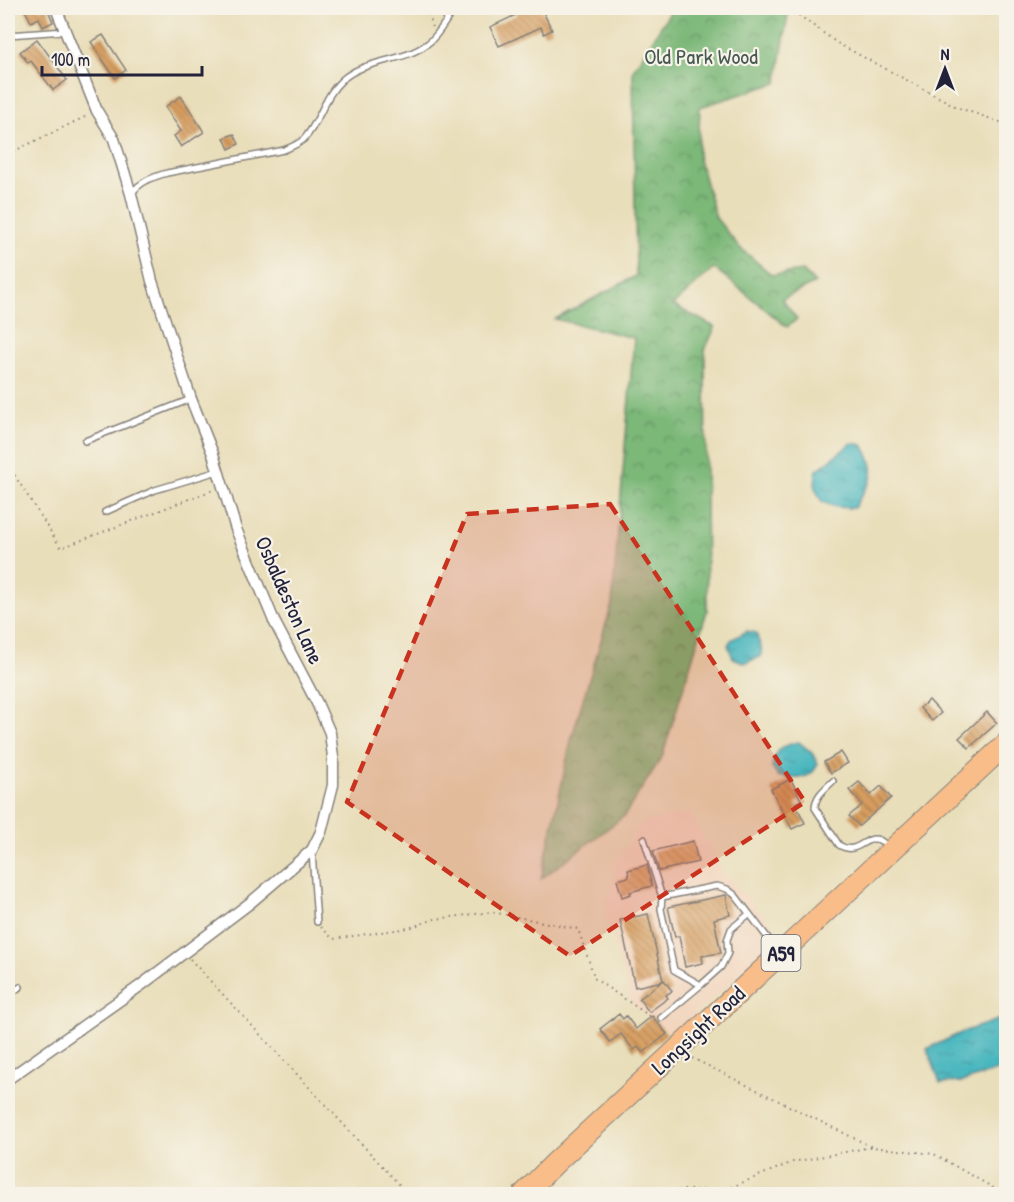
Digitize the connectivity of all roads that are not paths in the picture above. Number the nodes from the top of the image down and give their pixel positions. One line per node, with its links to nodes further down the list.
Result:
1 (56, 8): 3 (street, Osbaldeston Lane)
2 (455, 8): 5 (lane)
3 (67, 31): 4 (lane); 5 (street, Osbaldeston Lane)
4 (8, 36)
5 (131, 194): 6 (street, Osbaldeston Lane)
6 (191, 399): 7 (lane); 8 (street, Osbaldeston Lane)
7 (85, 441)
8 (218, 471): 9 (lane); 13 (street, Osbaldeston Lane)
9 (105, 512)
10 (1006, 744): 14 (highway, Longsight Road / A59)
11 (832, 781): 14 (lane)
12 (644, 839): 15 (lane)
13 (312, 850): 17 (lane); 23 (street, Osbaldeston Lane)
14 (891, 851): 18 (highway, Longsight Road / A59)
15 (662, 897): 16 (lane); 19 (lane)
16 (749, 914): 18 (lane); 19 (lane)
17 (317, 922)
18 (780, 954): 24 (highway, Longsight Road / A59)
19 (701, 985): 22 (lane)
20 (20, 987): 21 (lane)
21 (8, 995)
22 (661, 1018)
23 (8, 1079)
24 (524, 1194)

